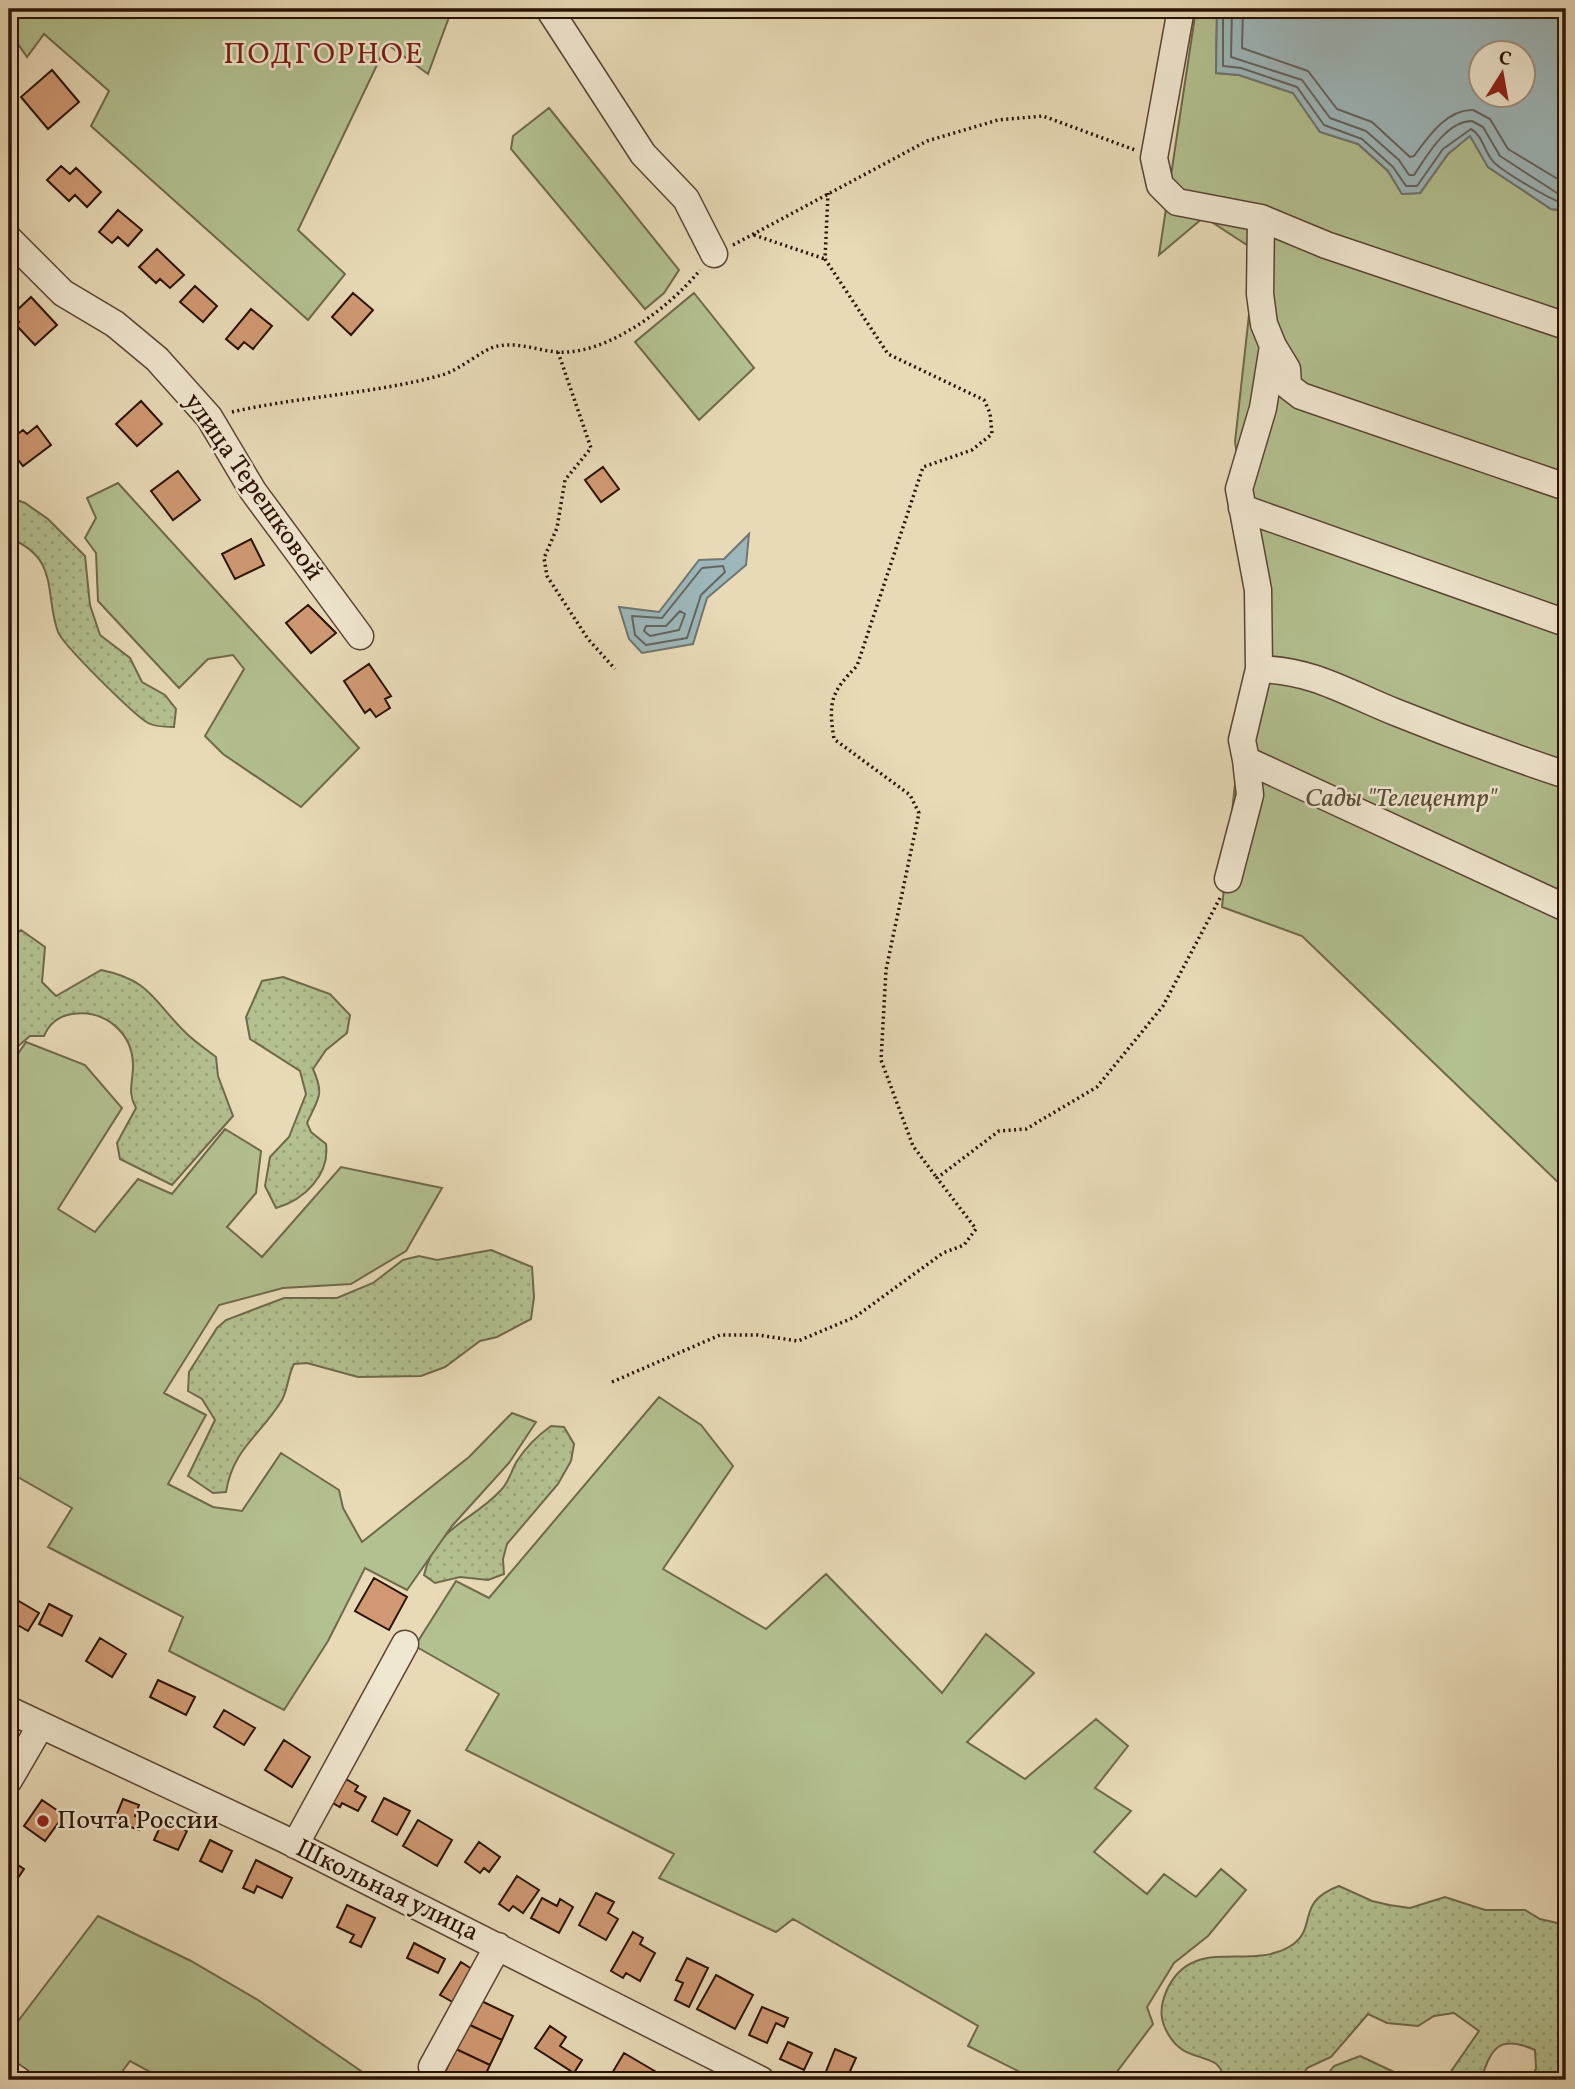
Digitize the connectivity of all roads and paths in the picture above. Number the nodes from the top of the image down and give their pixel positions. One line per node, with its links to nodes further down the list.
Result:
1 (548, 9): 8 (street)
2 (1181, 9): 3 (street)
3 (1154, 158): 4 (path); 5 (street)
4 (828, 193): 6 (path); 9 (path)
5 (1261, 218): 10 (street); 11 (street)
6 (754, 235): 8 (path); 9 (path)
7 (9, 239): 13 (street, улица Терешковой)
8 (714, 254): 12 (path)
9 (825, 259): 24 (path)
10 (1566, 326)
11 (1273, 345): 14 (street); 15 (street)
12 (558, 352): 13 (path); 18 (path)
13 (209, 417): 17 (street, улица Терешковой)
14 (1566, 487)
15 (1242, 508): 16 (street); 19 (street)
16 (1566, 623)
17 (360, 636)
18 (615, 669)
19 (1259, 669): 20 (street); 21 (street)
20 (1246, 760): 22 (street); 23 (street)
21 (1566, 775)
22 (1228, 879): 24 (path)
23 (1566, 908)
24 (937, 1178): 25 (path)
25 (612, 1382)
26 (405, 1644): 30 (street)
27 (9, 1710): 28 (street, Школьная улица)
28 (41, 1725): 29 (street); 30 (street, Школьная улица)
29 (9, 1780)
30 (295, 1845): 31 (street, Школьная улица)
31 (498, 1946): 32 (street); 35 (street, Школьная улица)
32 (432, 2067)
33 (9, 2074): 34 (street)
34 (18, 2080)
35 (761, 2080)

